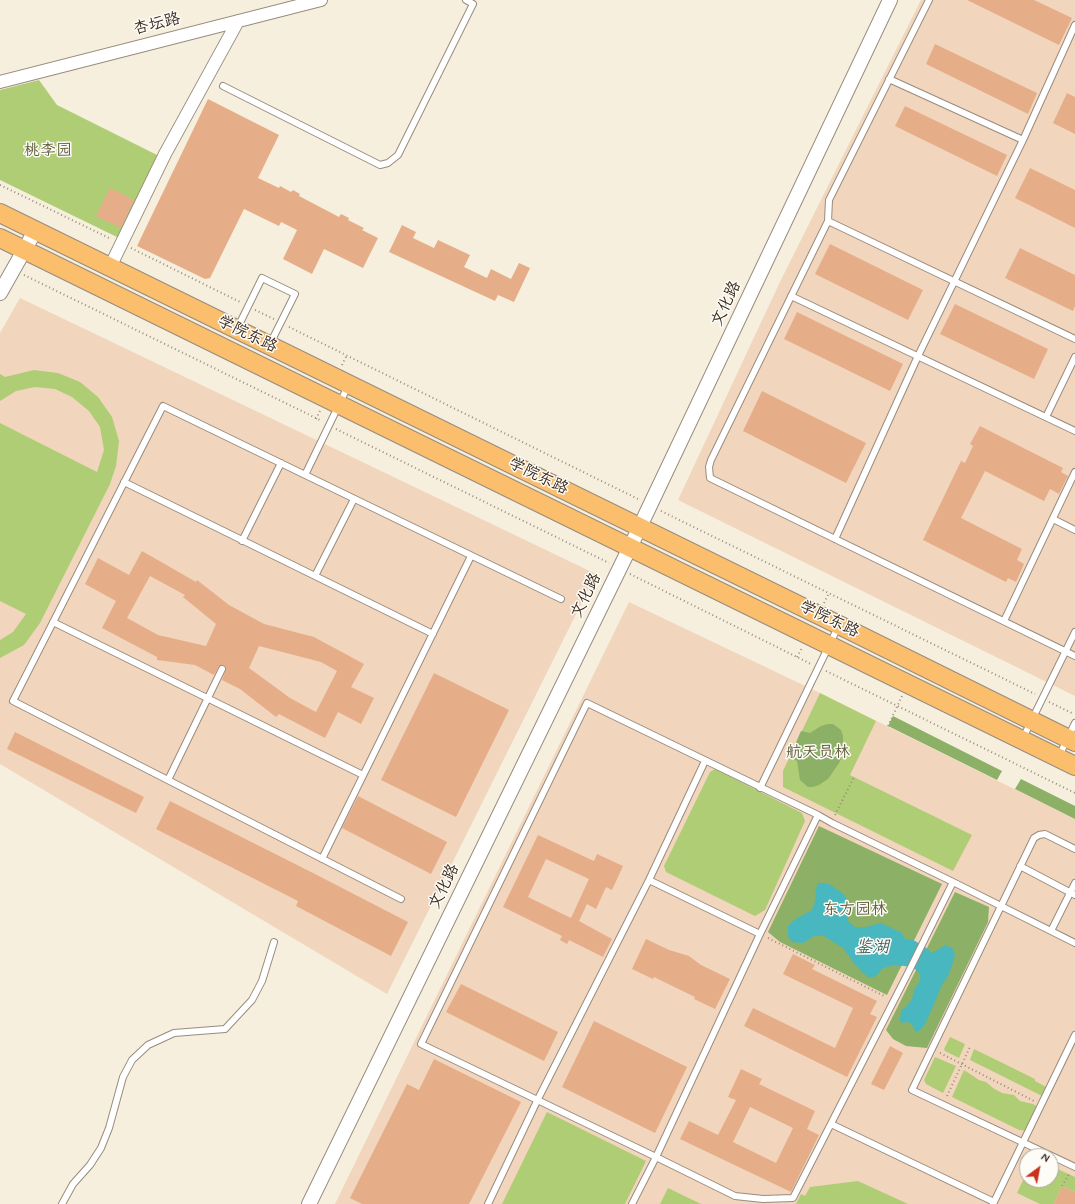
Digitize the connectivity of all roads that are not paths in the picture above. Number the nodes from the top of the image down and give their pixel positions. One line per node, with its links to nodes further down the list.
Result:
1 (321, 0): 5 (street, 杏坛路)
2 (466, 0): 9 (lane)
3 (890, 0): 35 (street, 文化路)
4 (929, 0): 7 (lane)
5 (238, 21): 8 (street, 杏坛路); 16 (street)
6 (1075, 25): 10 (lane)
7 (889, 79): 10 (lane); 12 (lane)
8 (0, 82)
9 (223, 86)
10 (1023, 140): 17 (lane)
11 (0, 213): 13 (main road, 学院东路)
12 (828, 221): 17 (lane); 19 (lane)
13 (35, 231): 15 (street); 16 (main road, 学院东路)
14 (0, 238): 15 (main road, 学院东路)
15 (24, 250): 18 (street); 26 (main road, 学院东路)
16 (110, 267): 20 (main road, 学院东路)
17 (954, 281): 21 (lane); 23 (lane)
18 (0, 293)
19 (791, 296): 23 (lane); 37 (lane)
20 (237, 330): 22 (main road, 学院东路); 22 (lane)
21 (1075, 339)
22 (270, 346): 25 (main road, 学院东路)
23 (918, 356): 27 (lane); 37 (lane)
24 (1075, 357): 27 (lane)
25 (348, 384): 26 (lane); 35 (main road, 学院东路)
26 (339, 404): 31 (lane); 39 (main road, 学院东路)
27 (1046, 417): 28 (lane)
28 (1075, 432)
29 (280, 463): 31 (lane); 32 (lane); 38 (lane)
30 (1075, 472): 34 (lane)
31 (305, 475): 33 (lane)
32 (124, 482): 38 (lane); 44 (lane)
33 (354, 499): 40 (lane); 41 (lane)
34 (1053, 519): 36 (lane); 43 (lane)
35 (640, 526): 39 (street, 文化路); 45 (main road, 学院东路)
36 (1075, 530)
37 (835, 539): 43 (lane)
38 (242, 541): 41 (lane)
39 (630, 547): 48 (main road, 学院东路); 84 (street, 文化路)
40 (471, 556): 42 (lane); 47 (lane)
41 (315, 576): 47 (lane)
42 (562, 599)
43 (1004, 621): 49 (lane)
44 (53, 622): 52 (lane); 60 (lane)
45 (839, 625): 48 (lane); 53 (main road, 学院东路)
46 (1075, 632): 49 (lane)
47 (433, 634): 59 (lane)
48 (829, 645): 55 (main road, 学院东路); 61 (lane)
49 (1065, 652): 50 (lane); 53 (lane)
50 (1075, 656)
51 (222, 669): 52 (lane)
52 (208, 698): 59 (lane); 60 (lane)
53 (1032, 721): 54 (main road, 学院东路); 55 (lane)
54 (1073, 735): 56 (lane)
55 (1022, 740): 56 (main road, 学院东路)
56 (1058, 758): 58 (main road, 学院东路)
57 (705, 761): 61 (lane); 66 (lane); 77 (lane)
58 (1075, 766)
59 (363, 775): 64 (lane)
60 (168, 780): 64 (lane)
61 (760, 788): 62 (lane)
62 (818, 815): 67 (lane); 73 (lane)
63 (1075, 849): 65 (lane)
64 (322, 859): 70 (lane)
65 (1020, 866): 69 (lane); 71 (lane)
66 (649, 880): 73 (lane); 77 (lane)
67 (953, 882): 71 (lane); 78 (lane)
68 (1075, 883): 69 (lane)
69 (1073, 894): 72 (lane)
70 (401, 899)
71 (1001, 906): 72 (lane); 79 (lane)
72 (1051, 931): 75 (lane)
73 (760, 934): 80 (lane)
74 (274, 942): 83 (lane)
75 (1075, 943)
76 (1075, 1035): 79 (lane)
77 (538, 1099): 80 (lane); 85 (lane)
78 (831, 1124): 80 (lane); 82 (lane)
79 (1023, 1142): 81 (lane); 82 (lane)
80 (656, 1156): 86 (lane)
81 (1074, 1166)
82 (993, 1203)
83 (62, 1204)
84 (309, 1204)
85 (488, 1204)
86 (632, 1204)

